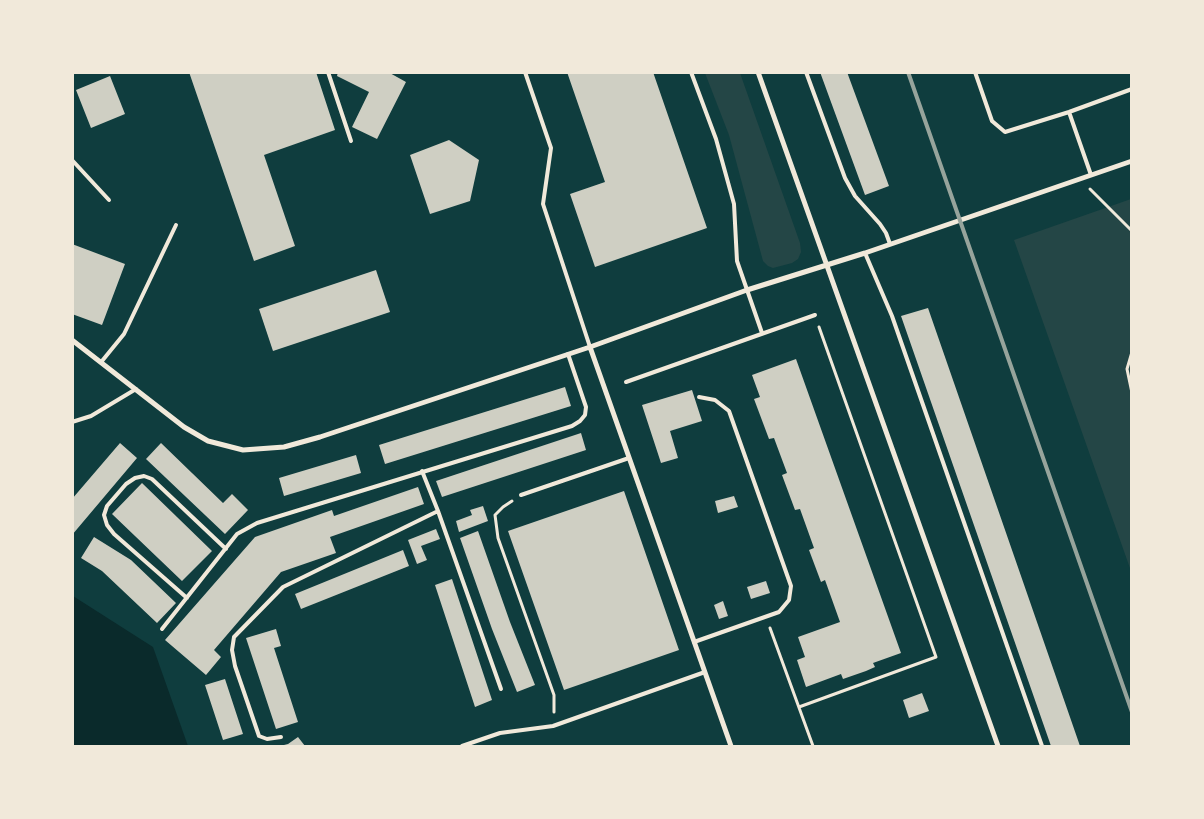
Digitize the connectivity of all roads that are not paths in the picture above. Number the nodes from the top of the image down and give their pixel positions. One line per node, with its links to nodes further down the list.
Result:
1 (328, 72): 9 (lane)
2 (525, 72): 22 (lane)
3 (691, 72): 18 (lane)
4 (758, 72): 17 (street)
5 (806, 72): 15 (lane)
6 (975, 72): 8 (lane)
7 (1132, 88): 8 (lane)
8 (1070, 112): 12 (lane)
9 (351, 141)
10 (72, 160): 13 (lane)
11 (1132, 161): 12 (street)
12 (1091, 175): 15 (street)
13 (109, 200)
14 (176, 225): 24 (lane)
15 (890, 244): 16 (street)
16 (866, 253): 17 (street); 43 (lane)
17 (826, 264): 18 (street); 42 (street)
18 (747, 290): 20 (lane); 22 (street)
19 (814, 315): 20 (lane)
20 (762, 333): 25 (lane)
21 (72, 340): 24 (street)
22 (590, 347): 23 (street); 29 (street)
23 (568, 354): 26 (street); 30 (lane)
24 (102, 361): 26 (street)
25 (626, 382)
26 (136, 388): 28 (lane)
27 (699, 397): 36 (lane)
28 (72, 422)
29 (629, 458): 31 (lane); 36 (street)
30 (422, 472): 32 (lane); 33 (lane)
31 (521, 496)
32 (438, 511): 38 (lane); 39 (lane)
33 (226, 548): 34 (lane); 34 (lane)
34 (187, 598): 35 (lane)
35 (162, 630)
36 (694, 642): 37 (street)
37 (705, 672): 40 (lane); 41 (street)
38 (500, 689)
39 (281, 737)
40 (462, 746)
41 (731, 746)
42 (998, 746)
43 (1042, 746)

